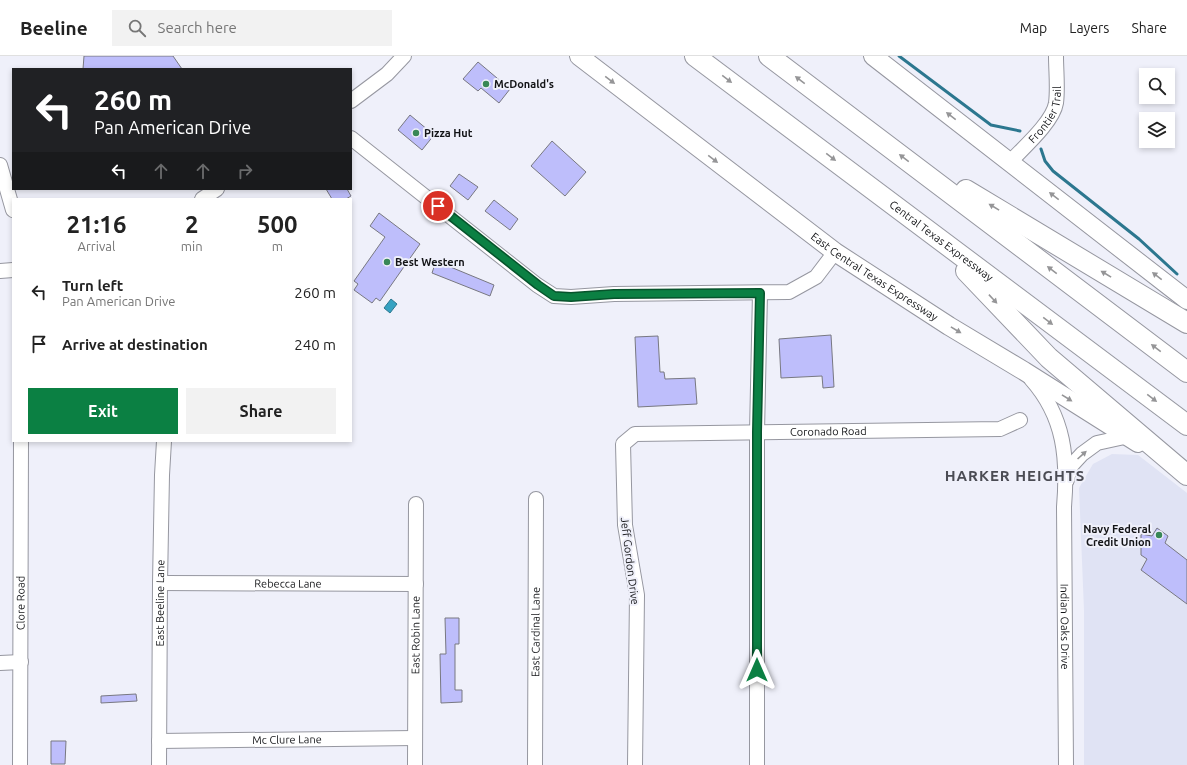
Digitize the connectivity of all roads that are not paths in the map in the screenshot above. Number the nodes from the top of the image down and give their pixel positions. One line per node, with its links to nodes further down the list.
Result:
1 (404, 56): 7 (street)
2 (579, 56): 16 (main road, East Central Texas Expressway, one-way to 16)
3 (695, 56): 15 (highway, Central Texas Expressway, one-way to 15)
4 (769, 56): 11 (highway, one-way to 4)
5 (873, 56): 9 (main road, one-way to 5)
6 (1056, 56): 9 (street, Frontier Trail)
7 (352, 100)
8 (352, 139): 19 (street)
9 (1010, 162): 20 (main road, one-way to 9)
10 (0, 165): 14 (street)
11 (930, 177): 21 (highway, one-way to 11); 23 (highway, one-way to 11)
12 (216, 190): 13 (street)
13 (204, 198)
14 (12, 207)
15 (928, 230): 25 (highway, Central Texas Expressway, one-way to 25); 31 (highway, one-way to 31)
16 (835, 252): 19 (street); 22 (main road, East Central Texas Expressway, one-way to 22)
17 (12, 270): 18 (street)
18 (0, 271)
19 (760, 293): 26 (street)
20 (1185, 294)
21 (1187, 323)
22 (1024, 371): 28 (main road, East Central Texas Expressway, one-way to 28); 32 (street)
23 (1187, 372)
24 (1020, 420): 26 (street, Coronado Road)
25 (1187, 425)
26 (757, 432): 27 (street, Coronado Road); 46 (street)
27 (635, 434): 45 (street, Jeff Gordon Drive)
28 (1129, 436): 31 (main road, East Central Texas Expressway); 32 (street, one-way to 28)
29 (21, 442): 37 (street, Clore Road)
30 (164, 442): 35 (street, East Beeline Lane)
31 (1187, 475)
32 (1065, 488): 47 (street, Indian Oaks Drive)
33 (536, 499): 44 (street, East Cardinal Lane)
34 (416, 504): 36 (street, East Robin Lane)
35 (160, 583): 36 (street, Rebecca Lane); 40 (street, East Beeline Lane)
36 (416, 584): 39 (street, East Robin Lane)
37 (20, 662): 38 (street); 41 (street, Clore Road)
38 (0, 663)
39 (415, 738): 40 (street, Mc Clure Lane); 43 (street, East Robin Lane)
40 (159, 741): 42 (street, East Beeline Lane)
41 (20, 765)
42 (159, 765)
43 (415, 765)
44 (535, 765)
45 (634, 765)
46 (757, 765)
47 (1066, 765)

